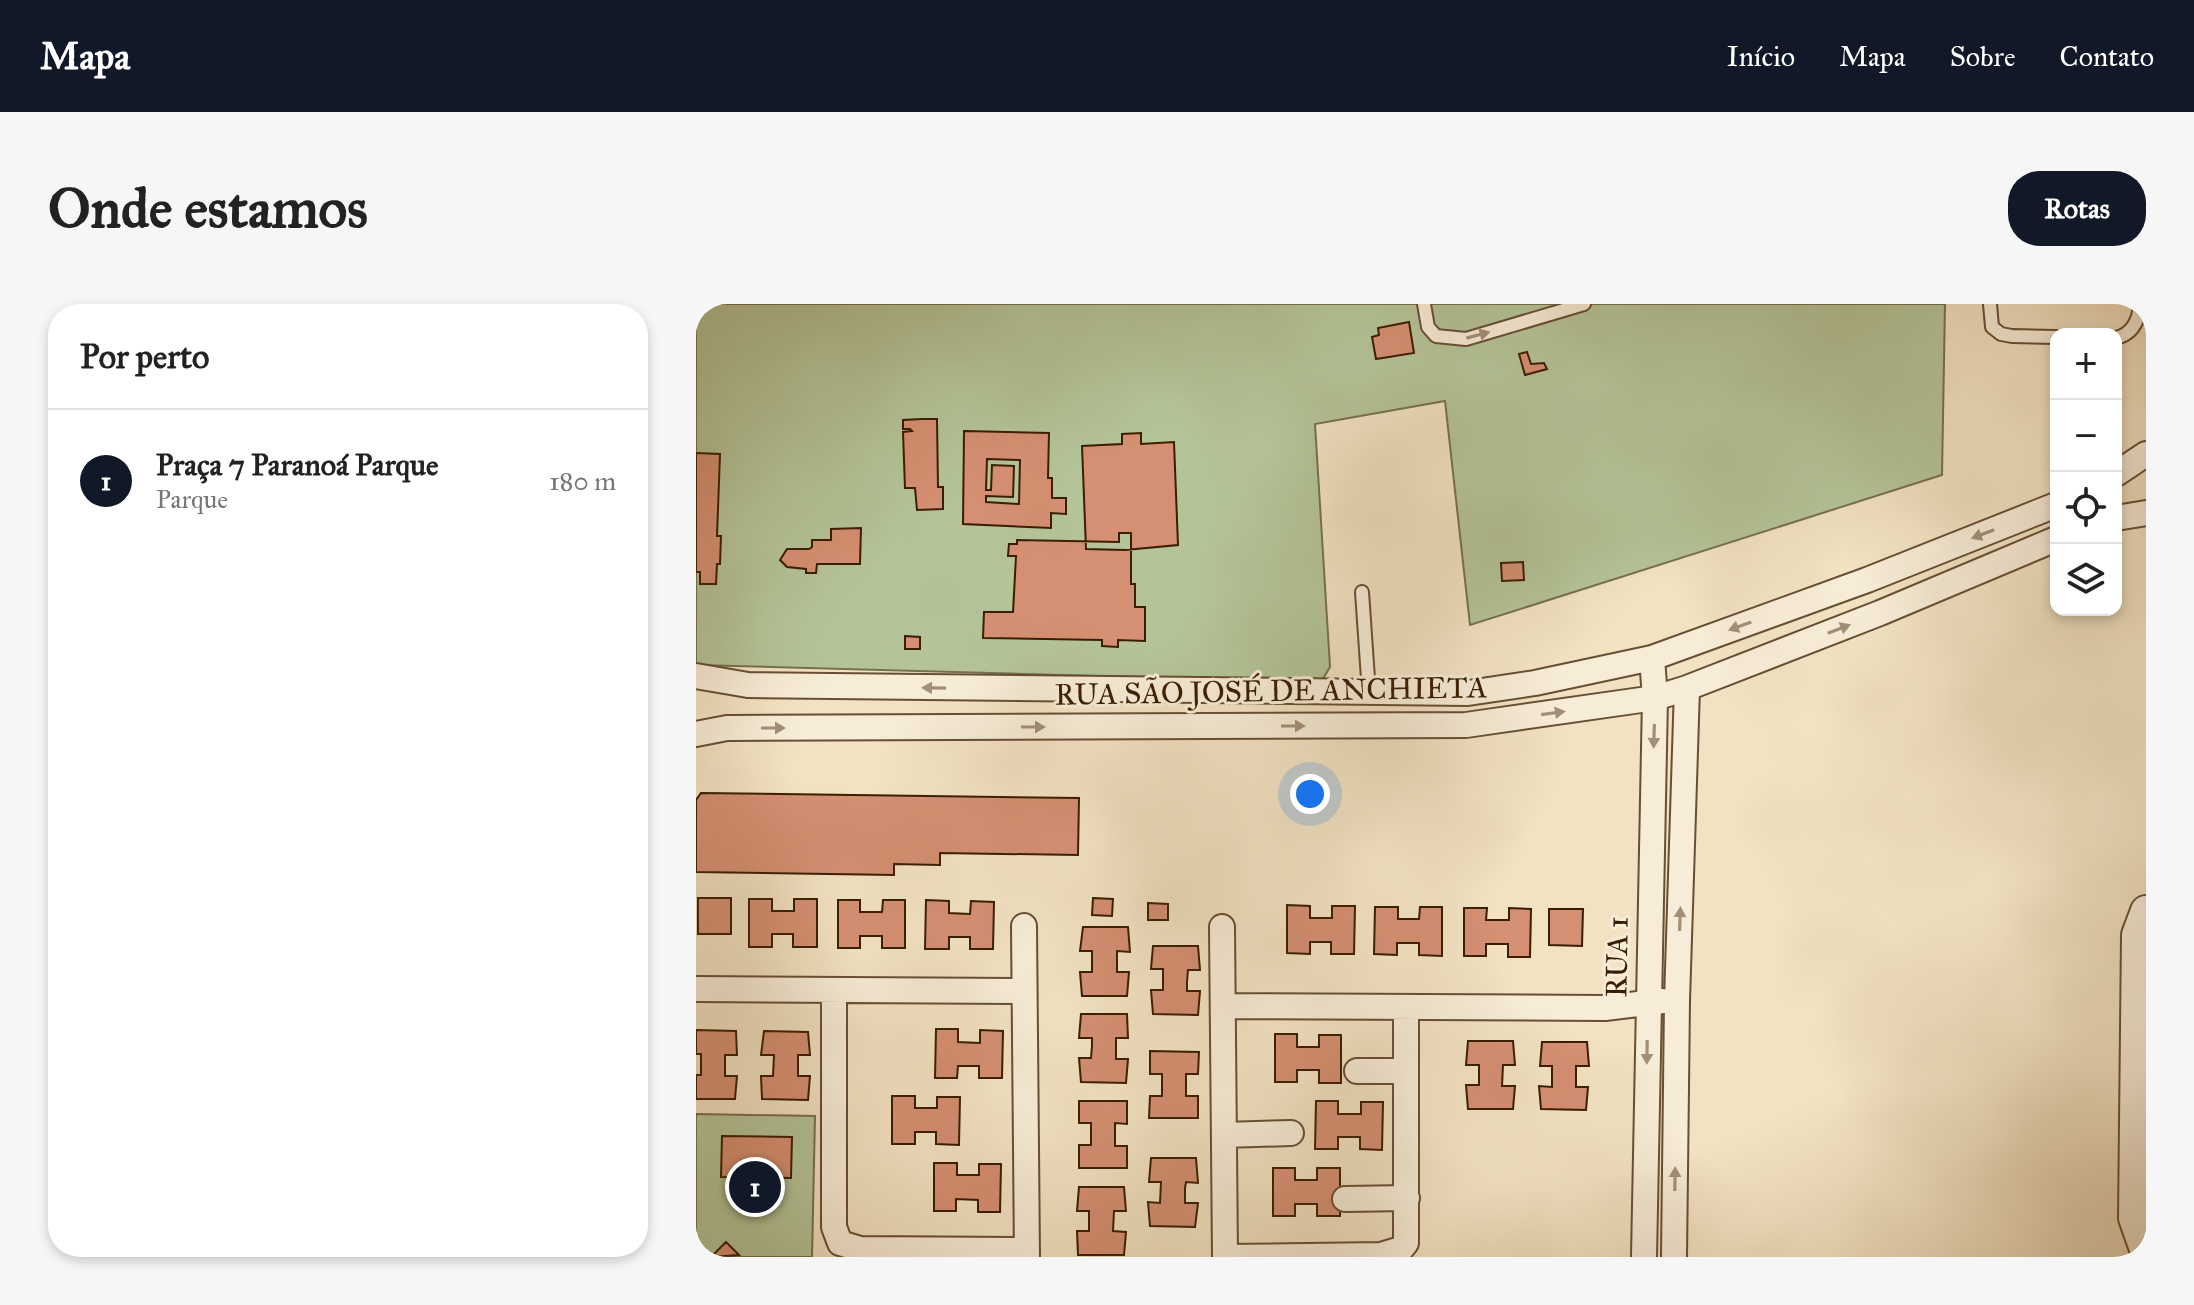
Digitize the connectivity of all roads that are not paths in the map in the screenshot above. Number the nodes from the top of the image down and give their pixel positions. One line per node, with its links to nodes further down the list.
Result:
1 (1424, 304): 2 (lane, one-way to 2)
2 (1584, 304)
3 (1990, 304): 6 (lane)
4 (2140, 304): 5 (lane)
5 (2122, 336)
6 (2050, 337)
7 (2146, 454): 8 (street)
8 (2119, 472)
9 (2050, 507): 14 (street, RUA SÃO JOSÉ DE ANCHIETA, one-way to 14)
10 (2146, 513): 11 (street)
11 (2122, 517)
12 (2050, 542): 16 (street, RUA SÃO JOSÉ DE ANCHIETA, one-way to 12)
13 (1362, 592): 17 (lane)
14 (1652, 658): 17 (street, RUA SÃO JOSÉ DE ANCHIETA); 18 (street, RUA 1)
15 (696, 676): 17 (street, RUA SÃO JOSÉ DE ANCHIETA, one-way to 15)
16 (1687, 688): 18 (street, RUA SÃO JOSÉ DE ANCHIETA); 26 (street, RUA 1, one-way to 16)
17 (1369, 693)
18 (1655, 698): 19 (street, RUA SÃO JOSÉ DE ANCHIETA, one-way to 18); 27 (street, RUA 1, one-way to 27)
19 (696, 734)
20 (1024, 926): 25 (street)
21 (1222, 927): 28 (street)
22 (2143, 930): 36 (street)
23 (696, 989): 24 (street)
24 (834, 990): 25 (street); 38 (street)
25 (1024, 991): 38 (street)
26 (1677, 1001): 27 (street); 41 (street, RUA 1, one-way to 26)
27 (1648, 1002): 29 (street); 40 (street, RUA 1, one-way to 40)
28 (1223, 1006): 29 (street); 33 (street)
29 (1406, 1007): 31 (street)
30 (1357, 1071): 31 (street)
31 (1406, 1071): 34 (street)
32 (1291, 1133): 33 (street)
33 (1224, 1135): 39 (street)
34 (1407, 1198): 35 (street); 39 (street)
35 (1345, 1199)
36 (2140, 1214): 37 (street)
37 (2146, 1252)
38 (1027, 1254)
39 (1225, 1257)
40 (1644, 1257)
41 (1674, 1257)

